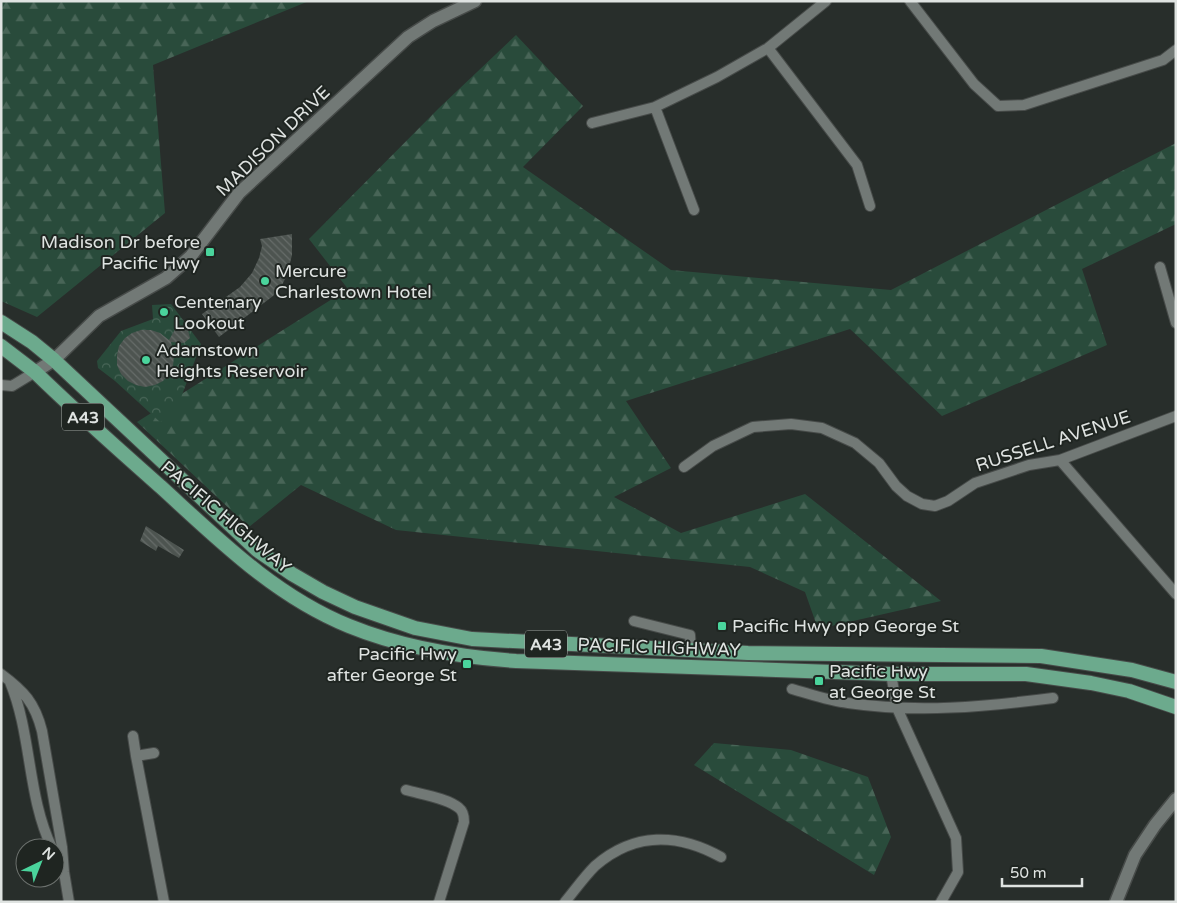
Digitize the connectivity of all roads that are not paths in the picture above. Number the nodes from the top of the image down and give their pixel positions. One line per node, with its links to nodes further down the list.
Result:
1 (475, 1): 14 (main road, MADISON DRIVE)
2 (826, 1): 4 (street)
3 (910, 1): 5 (street)
4 (768, 48): 6 (street); 8 (street)
5 (1176, 50)
6 (656, 107): 7 (street); 9 (street)
7 (592, 123)
8 (870, 206)
9 (694, 210)
10 (1160, 267): 12 (street)
11 (1, 322): 14 (highway, PACIFIC HIGHWAY / A43)
12 (1176, 323)
13 (1, 346): 15 (highway, PACIFIC HIGHWAY / A43)
14 (54, 360): 15 (main road, MADISON DRIVE); 22 (highway, PACIFIC HIGHWAY / A43)
15 (35, 372): 16 (street); 23 (highway, PACIFIC HIGHWAY / A43)
16 (1, 384)
17 (1176, 416): 18 (street, RUSSELL AVENUE)
18 (1060, 460): 19 (street, RUSSELL AVENUE); 20 (street)
19 (684, 467)
20 (1176, 594)
21 (634, 621): 22 (street, PACIFIC HIGHWAY)
22 (691, 650): 25 (highway, PACIFIC HIGHWAY / A43)
23 (891, 674): 28 (highway, PACIFIC HIGHWAY / A43); 29 (street)
24 (5, 677): 35 (street); 36 (street)
25 (1176, 682)
26 (792, 689): 29 (street)
27 (1053, 698): 29 (street)
28 (1176, 707)
29 (897, 708): 43 (street)
30 (133, 736): 32 (street)
31 (154, 753): 32 (street)
32 (136, 756): 40 (street)
33 (406, 790): 41 (street)
34 (1176, 799): 44 (main road)
35 (48, 838)
36 (60, 838)
37 (721, 857): 42 (street)
38 (65, 878): 39 (street)
39 (69, 902)
40 (164, 902)
41 (439, 902)
42 (565, 902)
43 (941, 902)
44 (1116, 902)

